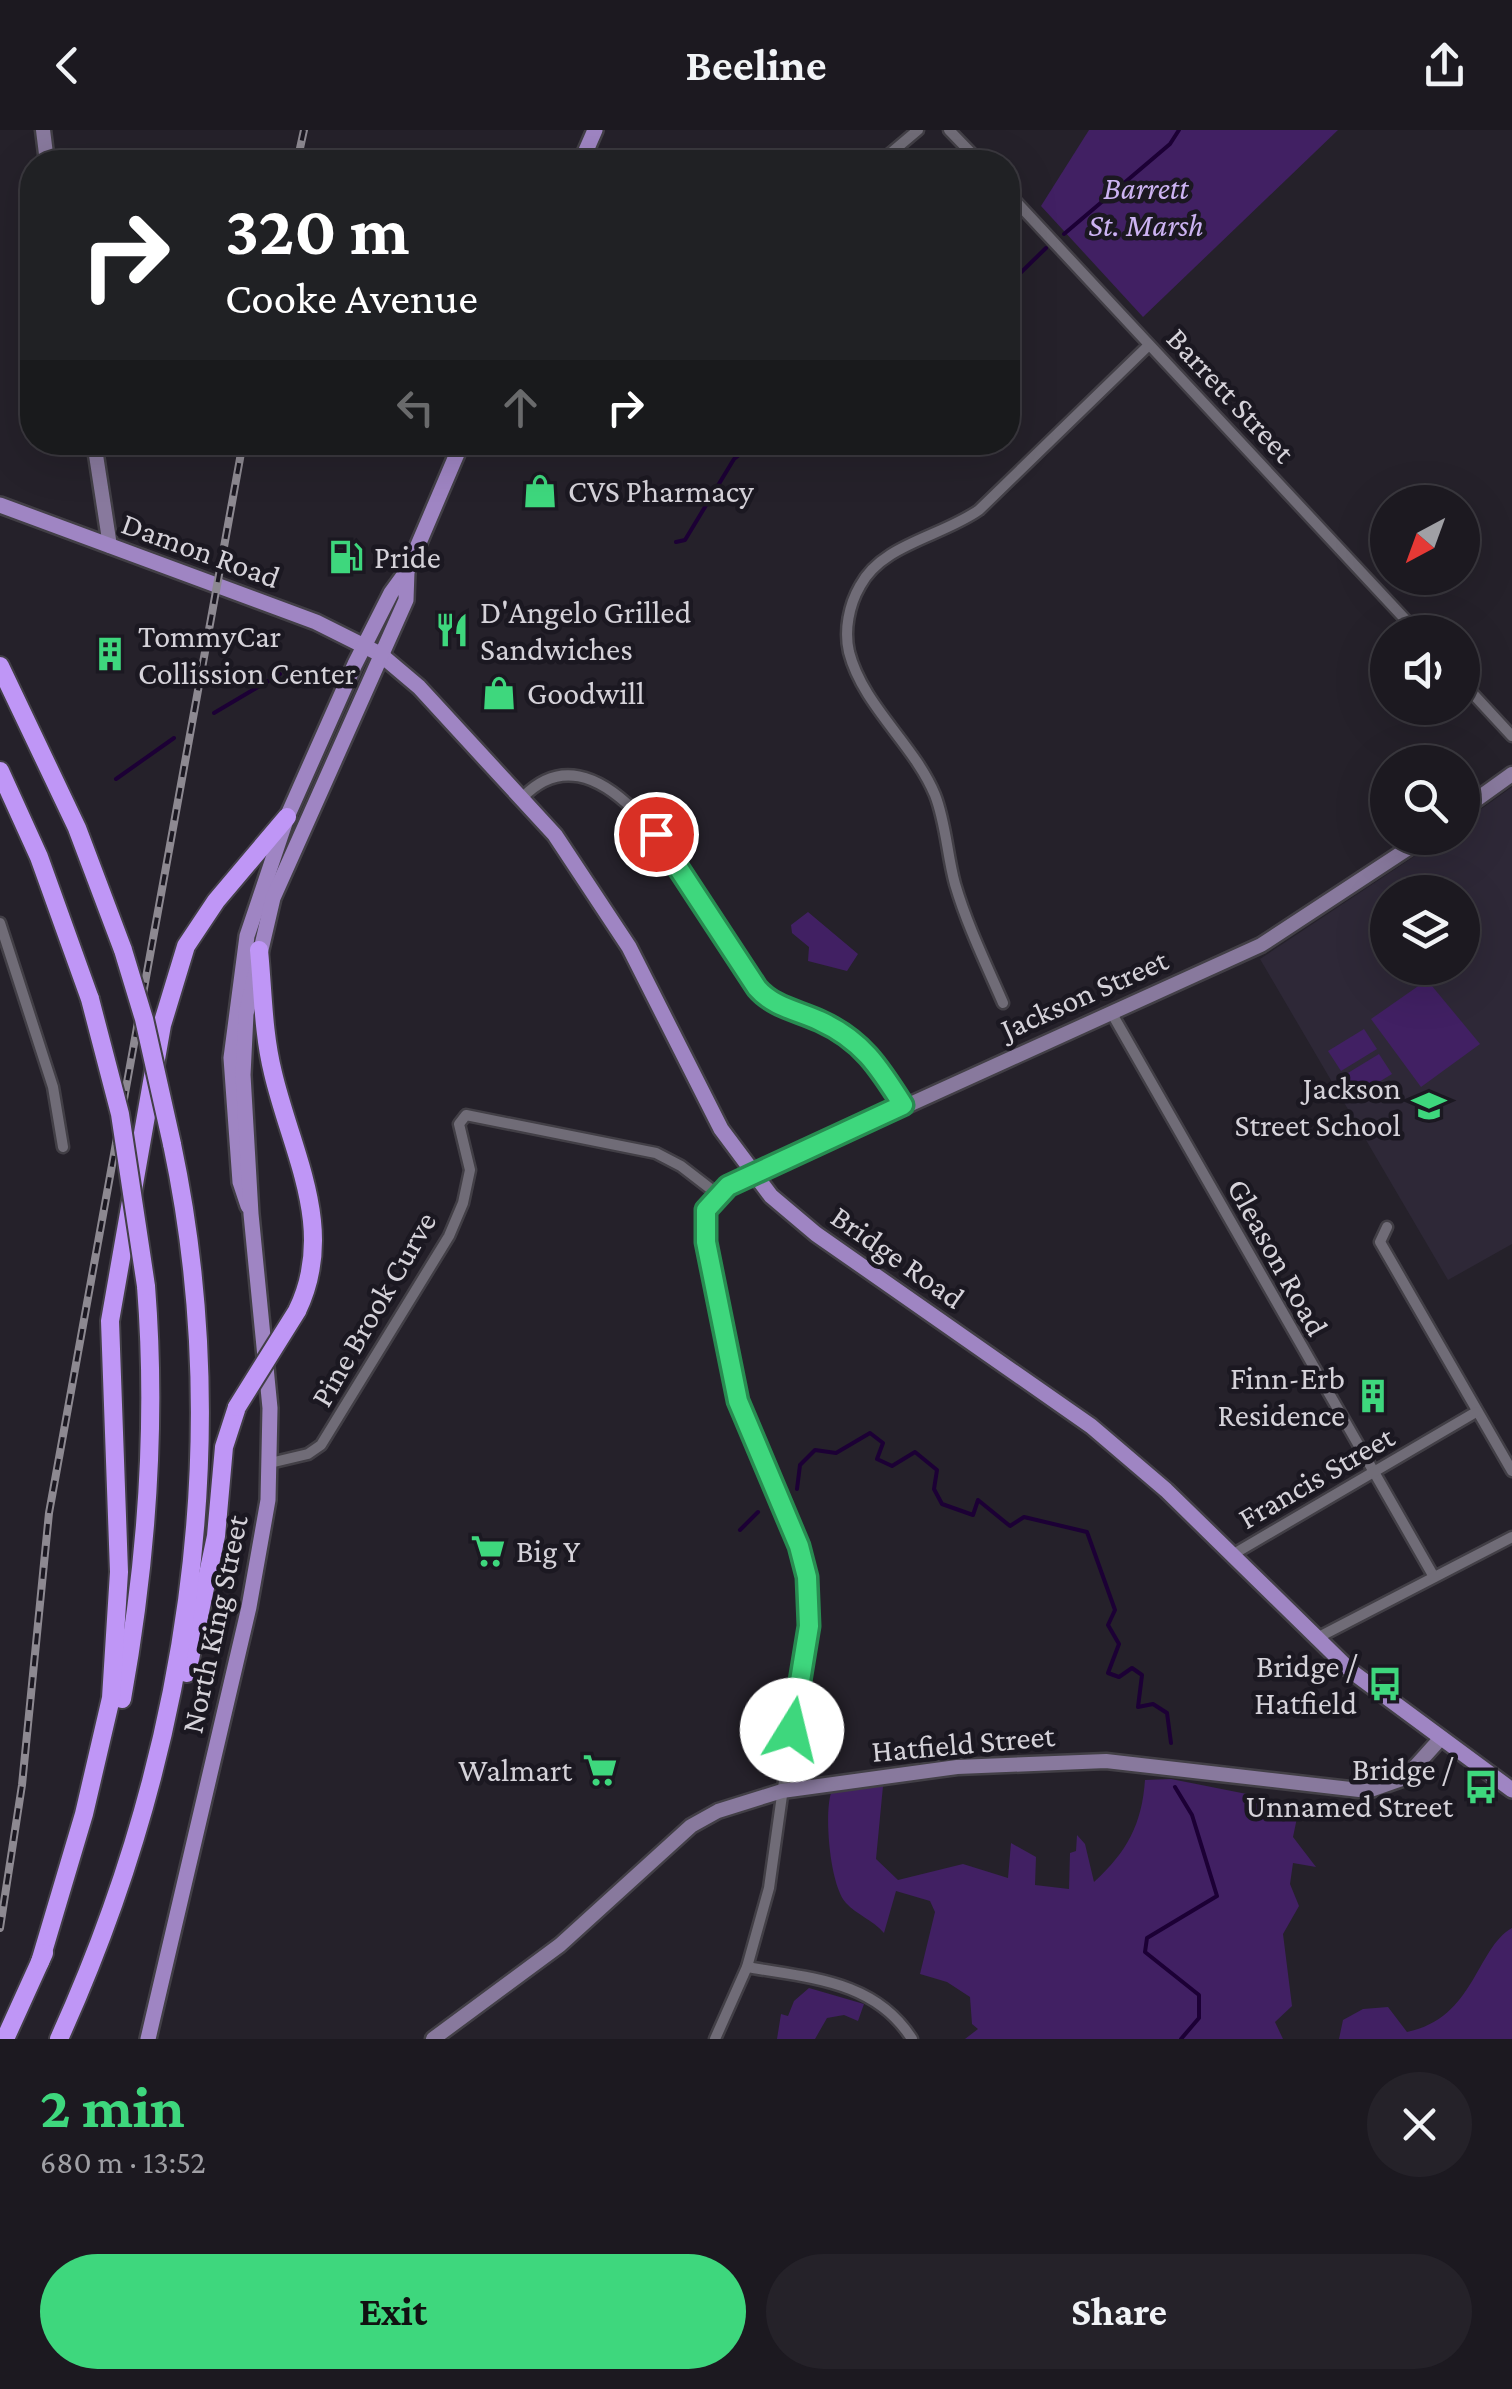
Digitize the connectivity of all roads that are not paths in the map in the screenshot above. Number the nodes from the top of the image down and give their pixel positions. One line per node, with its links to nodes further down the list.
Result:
1 (918, 130): 3 (street)
2 (949, 130): 4 (street)
3 (894, 150)
4 (968, 150)
5 (1020, 206): 6 (street, Barrett Street)
6 (1149, 345): 12 (street, Barrett Street); 26 (street)
7 (96, 455): 10 (street)
8 (457, 455): 11 (main road)
9 (0, 505): 10 (main road, Damon Road)
10 (110, 546): 13 (main road, Damon Road)
11 (408, 571): 13 (main road, North King Street); 14 (main road, North King Street)
12 (1401, 615)
13 (364, 645): 14 (main road, Damon Road); 22 (main road, North King Street)
14 (380, 654): 20 (main road, Bridge Road); 25 (main road, North King Street)
15 (0, 666): 43 (highway, bridge)
16 (1480, 701): 17 (street)
17 (1512, 736)
18 (0, 771): 46 (highway, bridge)
19 (1512, 774): 21 (street)
20 (524, 797): 28 (street); 30 (main road, Bridge Road)
21 (1480, 797)
22 (287, 817): 32 (main road, North King Street); 46 (highway)
23 (1398, 855): 27 (street, Jackson Street)
24 (0, 923): 29 (street)
25 (259, 950): 32 (main road, North King Street); 43 (highway, bridge)
26 (1003, 1004)
27 (1111, 1012): 28 (street, Jackson Street); 37 (street, Gleason Road)
28 (903, 1105): 30 (street, Jackson Street)
29 (63, 1147)
30 (752, 1176): 31 (street); 39 (main road, Bridge Road)
31 (716, 1194): 35 (street, Pine Brook Curve); 45 (street)
32 (251, 1214): 35 (main road, North King Street)
33 (1387, 1227): 34 (street)
34 (1476, 1412): 36 (street); 37 (street, Francis Street)
35 (270, 1463): 50 (main road, North King Street)
36 (1512, 1471)
37 (1373, 1473): 39 (street, Francis Street); 40 (street, Gleason Road)
38 (1512, 1537): 40 (street)
39 (1232, 1555): 41 (main road, Bridge Road)
40 (1434, 1578): 41 (street)
41 (1315, 1638): 42 (main road, Bridge Road)
42 (1441, 1738): 44 (main road, Bridge Road); 45 (street, Hatfield Street)
43 (156, 1774): 49 (highway)
44 (1512, 1790)
45 (782, 1791): 47 (street); 51 (street, Hatfield Street)
46 (40, 1962): 48 (highway)
47 (747, 1967): 52 (street); 53 (street)
48 (5, 2039)
49 (59, 2039)
50 (148, 2039)
51 (433, 2039)
52 (715, 2039)
53 (912, 2039)

